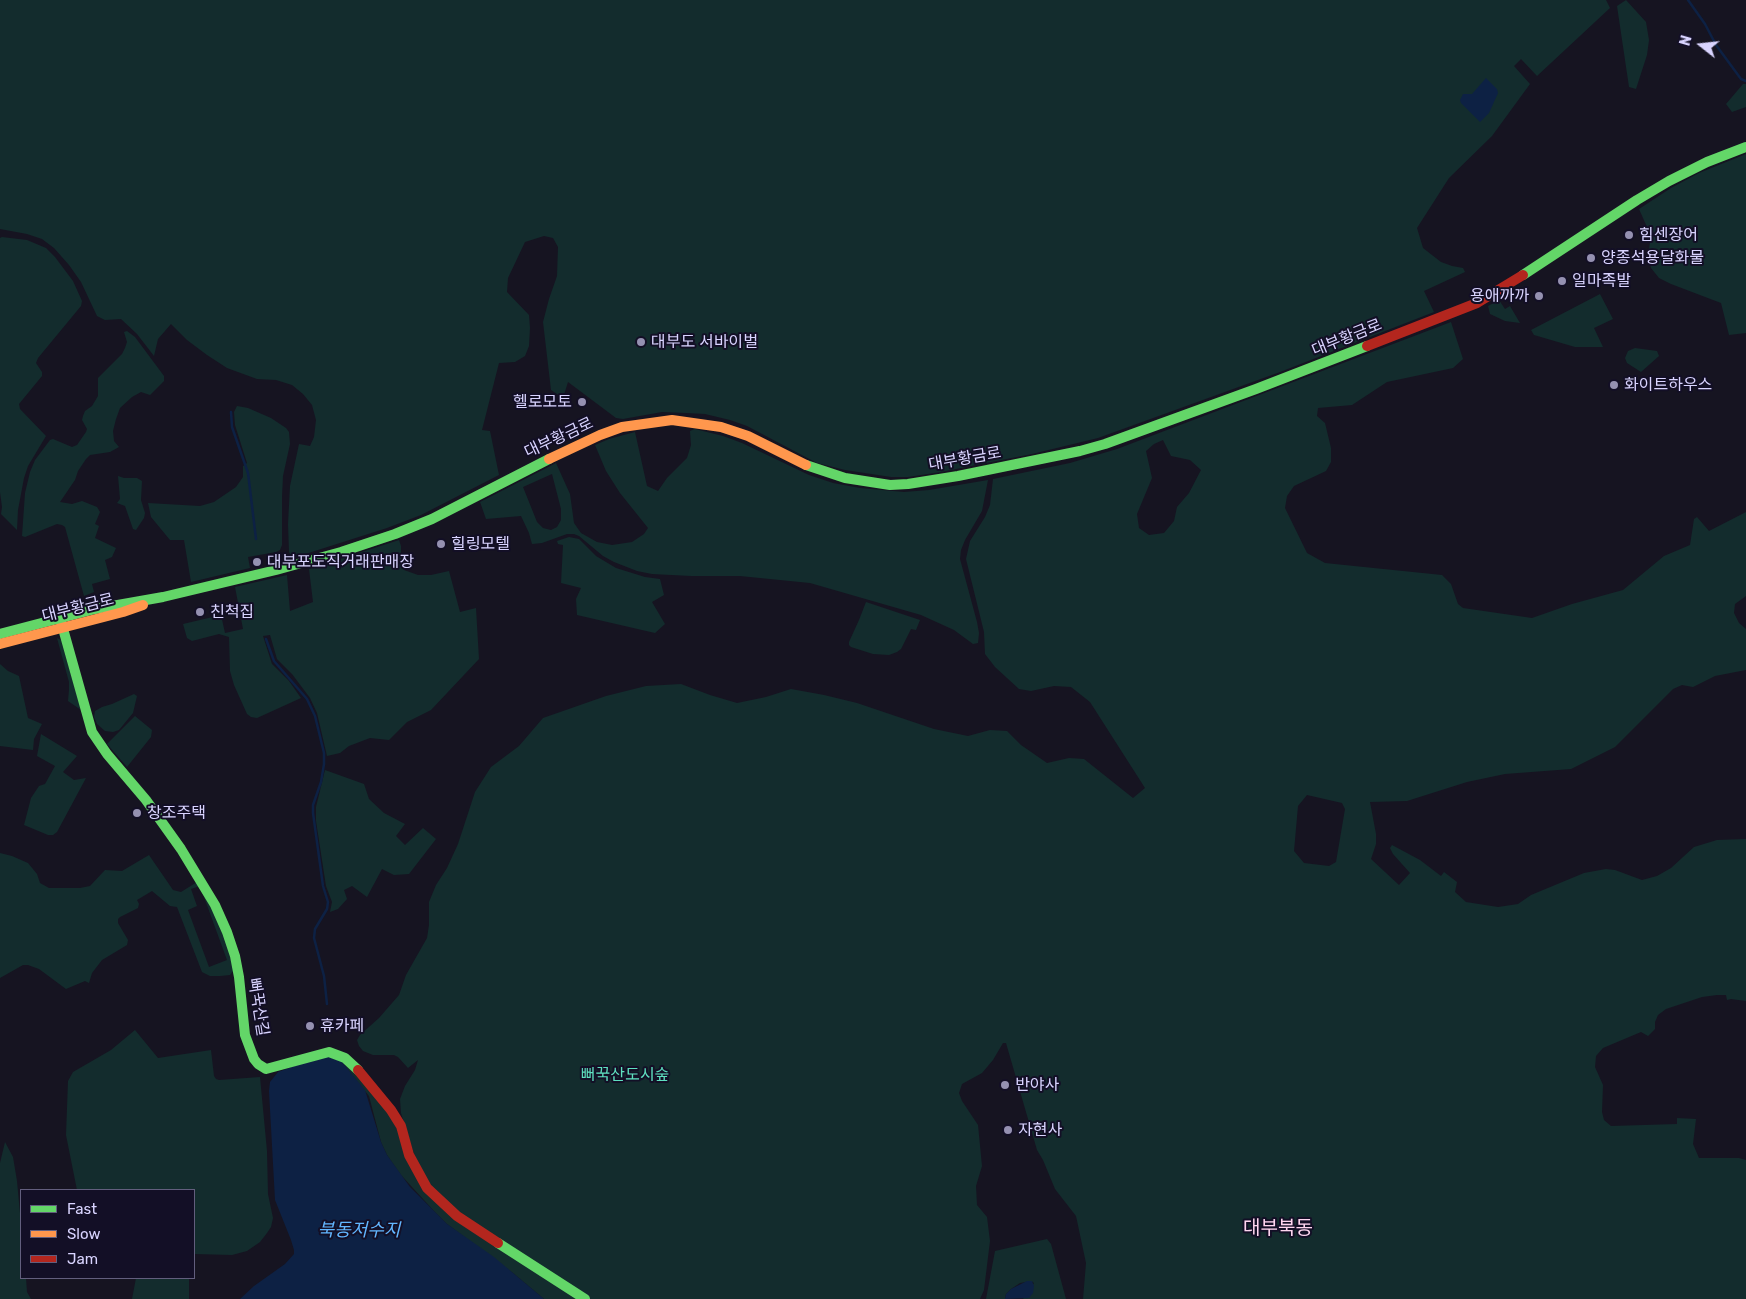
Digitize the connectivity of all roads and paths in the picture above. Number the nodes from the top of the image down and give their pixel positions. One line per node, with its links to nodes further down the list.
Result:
1 (1746, 147): 2 (main road, 대부황금로)
2 (61, 623): 3 (main road, 대부황금로); 4 (main road, 대부황금로); 5 (main road, 뻐꾹산길)
3 (0, 634)
4 (0, 644)
5 (585, 1299)

